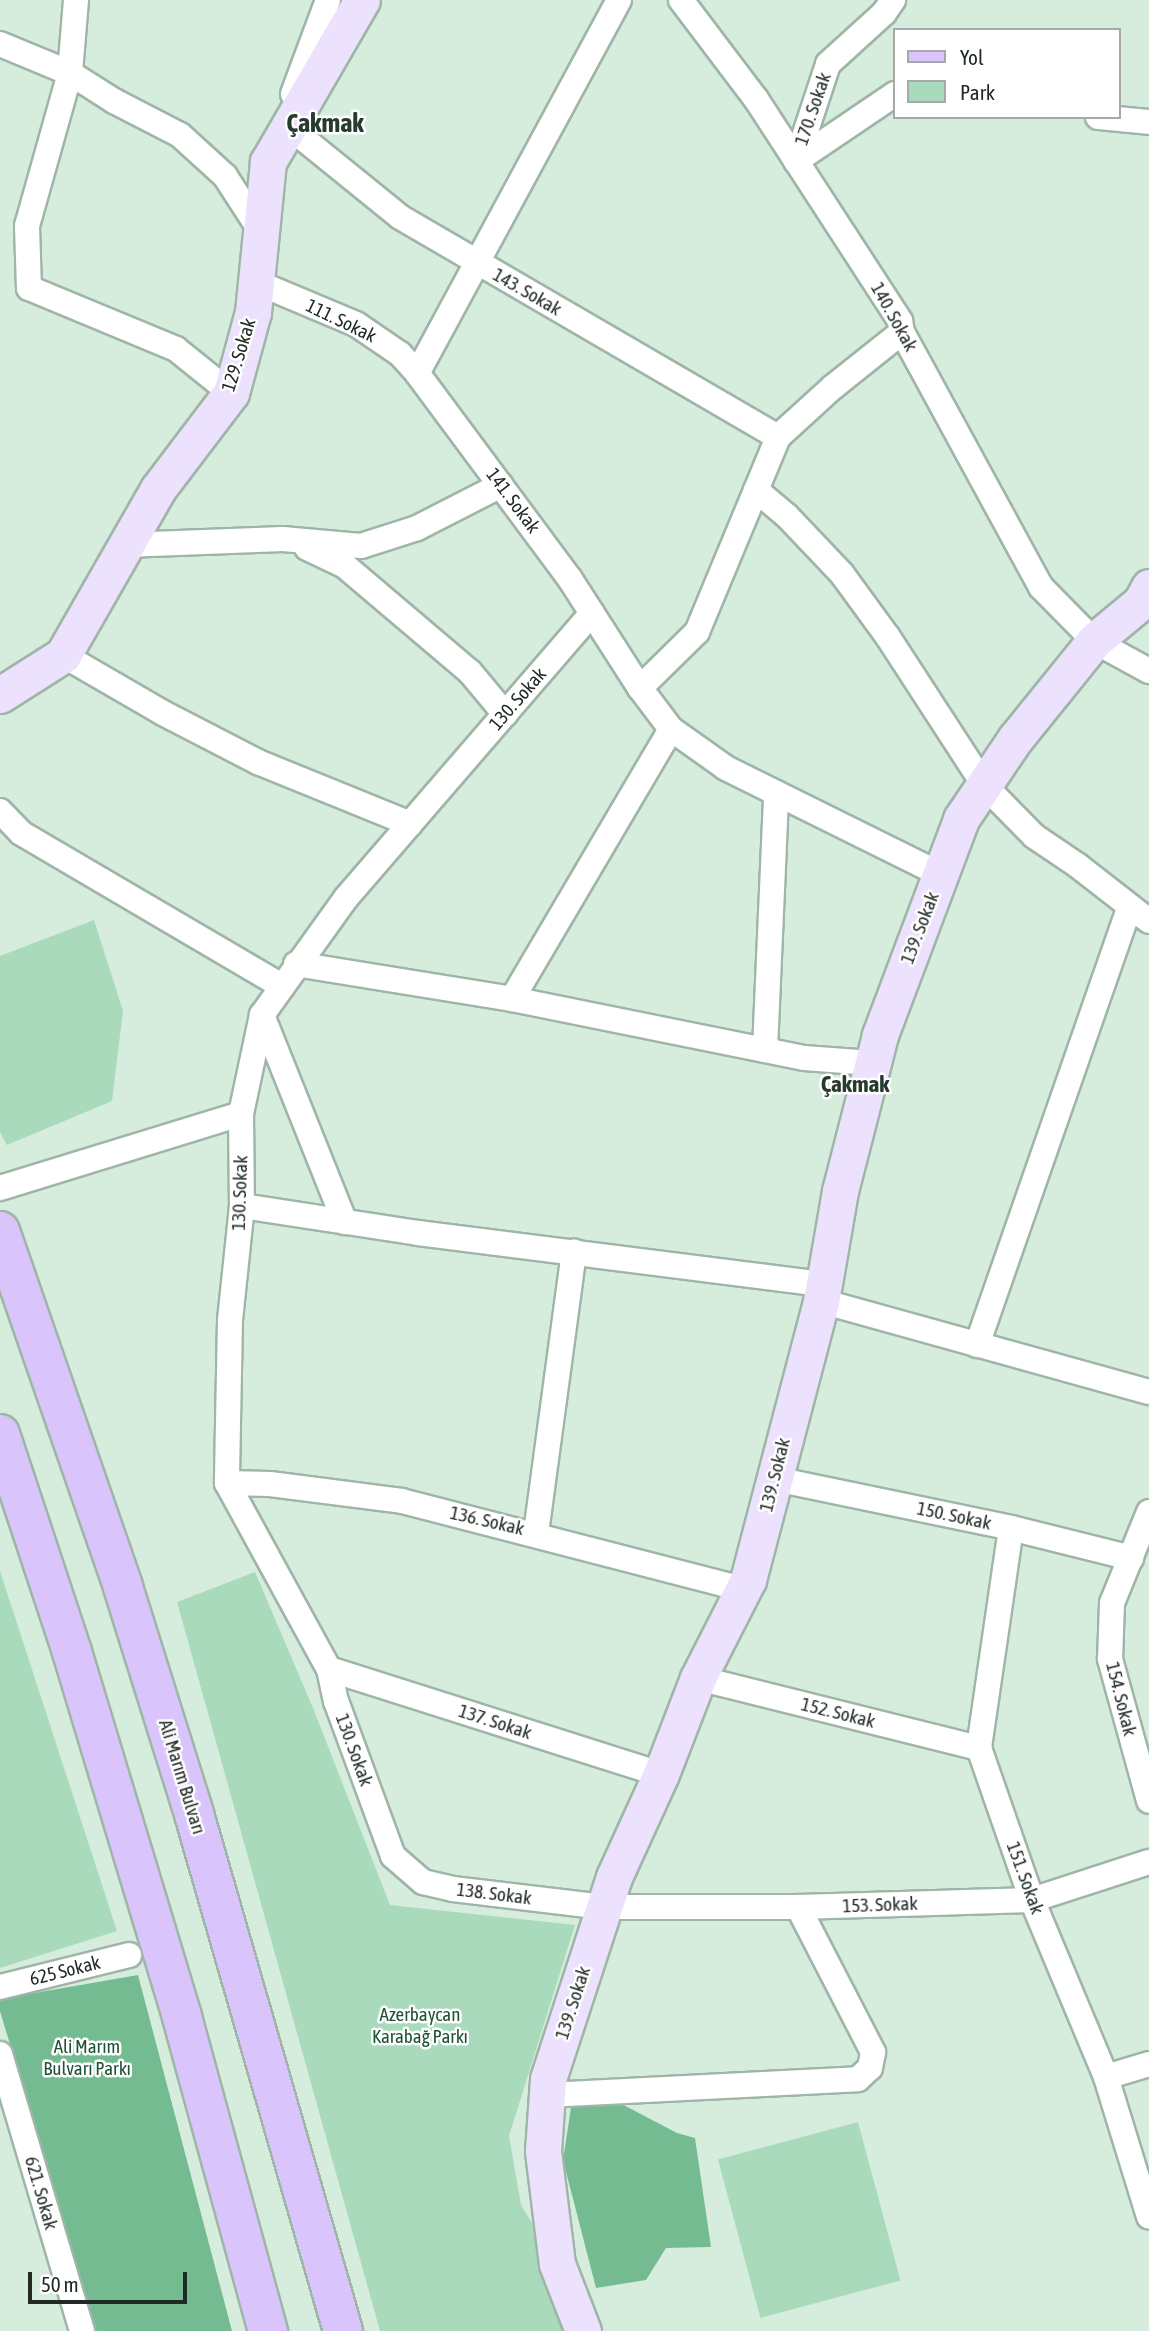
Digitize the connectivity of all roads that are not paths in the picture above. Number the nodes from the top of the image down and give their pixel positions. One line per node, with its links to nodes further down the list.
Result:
1 (76, 0): 8 (street)
2 (328, 0): 14 (street)
3 (362, 0): 12 (street, 129. Sokak)
4 (619, 0): 16 (street)
5 (681, 0): 13 (street, 140. Sokak)
6 (893, 0): 13 (street, 170. Sokak)
7 (0, 44): 8 (street)
8 (70, 73): 15 (street); 20 (street)
9 (894, 95): 13 (street)
10 (1118, 119): 11 (street)
11 (1149, 122)
12 (289, 127): 14 (street, 129. Sokak); 16 (street, 143. Sokak)
13 (796, 161): 18 (street, 140. Sokak)
14 (268, 162): 15 (street, 129. Sokak)
15 (260, 230): 17 (street, 129. Sokak)
16 (478, 263): 19 (street); 21 (street, 143. Sokak)
17 (256, 282): 19 (street, 111. Sokak); 20 (street, 129. Sokak)
18 (902, 332): 21 (street); 28 (street, 140. Sokak)
19 (417, 373): 22 (street, 141. Sokak)
20 (231, 393): 25 (street, 129. Sokak)
21 (778, 437): 23 (street)
22 (501, 485): 24 (street); 27 (street, 141. Sokak)
23 (756, 490): 31 (street); 35 (street)
24 (283, 539): 25 (street); 33 (street)
25 (125, 545): 29 (street, 129. Sokak)
26 (1149, 587): 28 (street, 139. Sokak)
27 (592, 613): 31 (street, 141. Sokak); 33 (street, 130. Sokak)
28 (1094, 641): 30 (street, 140. Sokak); 35 (street, 139. Sokak)
29 (63, 655): 32 (street, 129. Sokak); 38 (street)
30 (1149, 671)
31 (640, 688): 34 (street, 141. Sokak)
32 (0, 695)
33 (505, 714): 38 (street, 130. Sokak)
34 (671, 729): 36 (street, 141. Sokak); 43 (street)
35 (985, 785): 39 (street, 139. Sokak); 40 (street)
36 (776, 793): 39 (street, 141. Sokak); 45 (street)
37 (0, 811): 42 (street)
38 (410, 824): 41 (street, 130. Sokak)
39 (940, 874): 46 (street, 139. Sokak)
40 (1139, 915): 54 (street)
41 (296, 964): 42 (street, 130. Sokak); 43 (street)
42 (282, 986): 44 (street, 130. Sokak)
43 (512, 999): 45 (street)
44 (262, 1015): 47 (street, 130. Sokak); 50 (street)
45 (765, 1050): 46 (street)
46 (872, 1063): 53 (street, 139. Sokak)
47 (241, 1114): 48 (street); 49 (street, 130. Sokak)
48 (0, 1188)
49 (242, 1206): 50 (street); 58 (street, 130. Sokak)
50 (345, 1222): 52 (street)
51 (0, 1231): 83 (main road, Ali Marım Bulvarı)
52 (575, 1252): 53 (street); 61 (street)
53 (822, 1292): 54 (street); 57 (street, 139. Sokak)
54 (977, 1345): 55 (street)
55 (1149, 1392)
56 (0, 1434): 82 (main road)
57 (775, 1479): 60 (street, 150. Sokak); 63 (street, 139. Sokak)
58 (226, 1483): 61 (street, 136. Sokak); 64 (street, 130. Sokak)
59 (1149, 1512): 62 (street, 154. Sokak)
60 (1011, 1528): 62 (street, 150. Sokak); 66 (street, 151. Sokak)
61 (536, 1533): 63 (street, 136. Sokak)
62 (1140, 1554): 68 (street, 154. Sokak)
63 (743, 1589): 65 (street, 139. Sokak)
64 (329, 1670): 67 (street, 137. Sokak); 69 (street, 130. Sokak)
65 (698, 1678): 66 (street, 152. Sokak); 67 (street, 139. Sokak)
66 (979, 1748): 71 (street, 151. Sokak)
67 (661, 1774): 72 (street, 139. Sokak)
68 (1149, 1801)
69 (393, 1856): 72 (street, 138. Sokak)
70 (1149, 1863): 71 (street, 153. Sokak)
71 (1032, 1900): 73 (street, 153. Sokak); 78 (street, 151. Sokak)
72 (604, 1907): 73 (street, 153. Sokak); 79 (street, 139. Sokak)
73 (798, 1907): 79 (street)
74 (129, 1955): 75 (street, 625 Sokak)
75 (0, 1987)
76 (0, 2054): 81 (street, 621. Sokak)
77 (1149, 2064): 78 (street)
78 (1106, 2077): 80 (street, 151. Sokak)
79 (547, 2095): 84 (street, 139. Sokak)
80 (1149, 2217)
81 (82, 2331)
82 (268, 2331)
83 (343, 2331)
84 (583, 2331)

